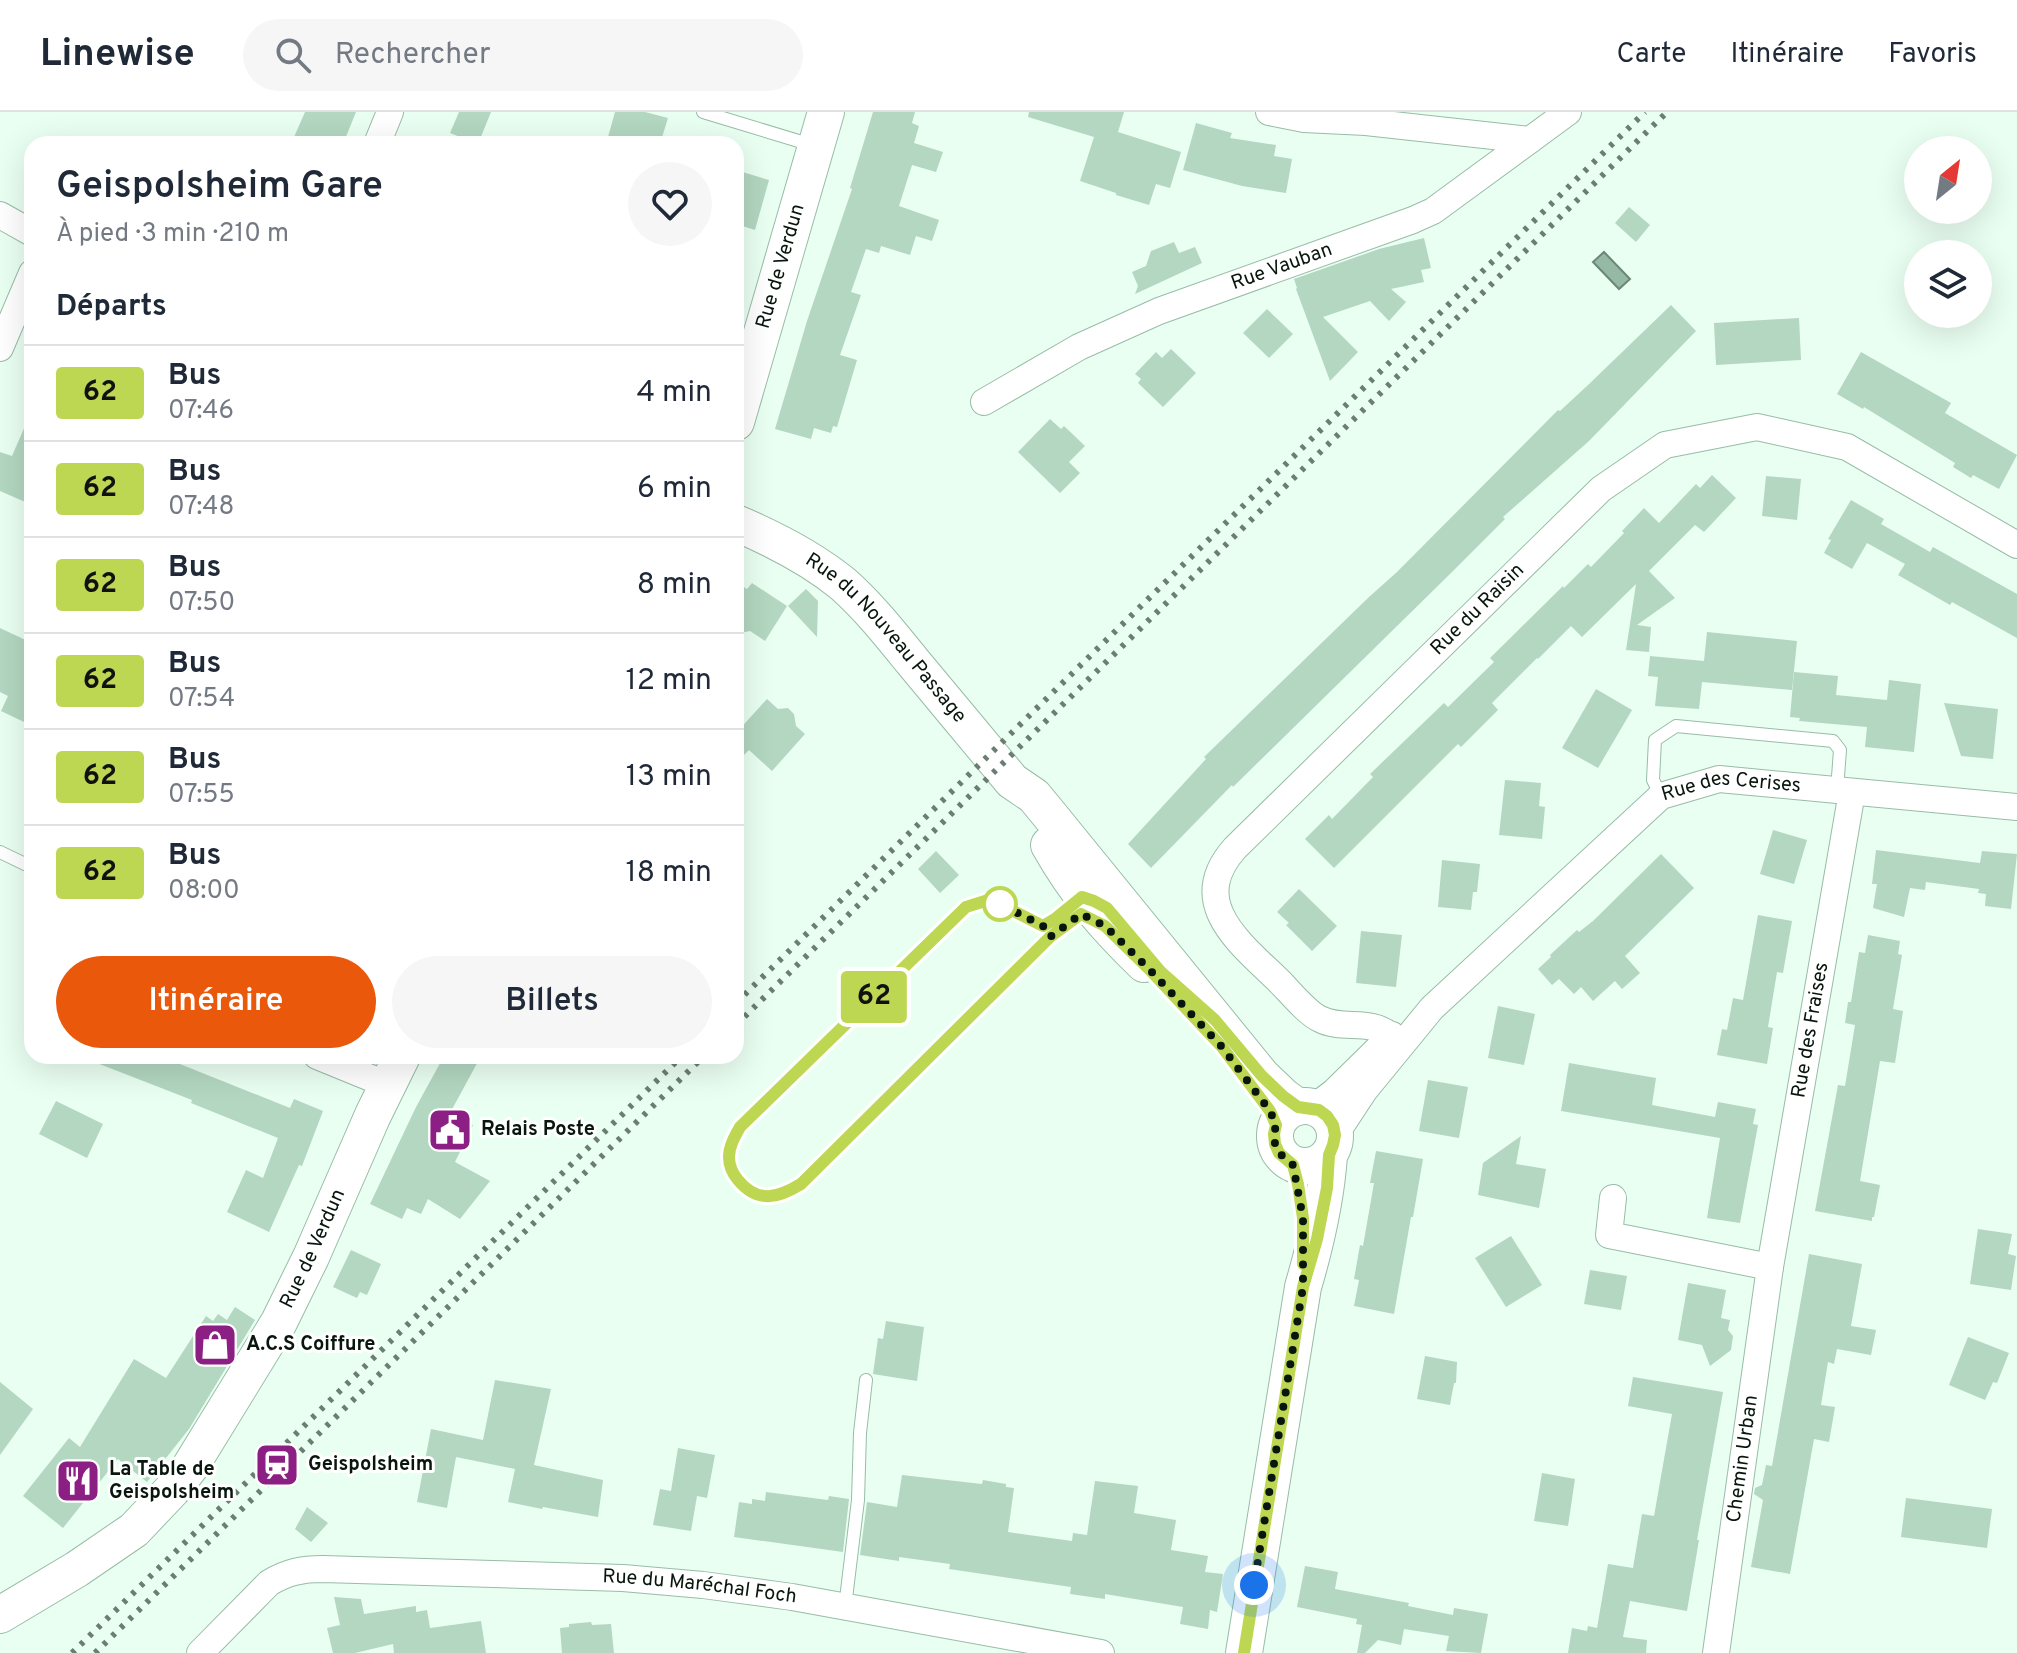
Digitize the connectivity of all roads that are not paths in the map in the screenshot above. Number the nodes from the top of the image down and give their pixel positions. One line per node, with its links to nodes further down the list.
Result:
1 (390, 112): 7 (street)
2 (703, 112): 6 (lane)
3 (1269, 112): 5 (street)
4 (1568, 112): 8 (street, Rue Vauban)
5 (1305, 115): 8 (street)
6 (821, 129): 13 (main road, Rue de Verdun)
7 (380, 136)
8 (1530, 140): 14 (street, Rue Vauban)
9 (0, 215): 10 (street)
10 (24, 228)
11 (24, 292): 12 (street)
12 (0, 348)
13 (744, 394)
14 (984, 402)
15 (744, 527): 17 (main road, Rue du Nouveau Passage)
16 (2017, 545): 28 (street, Rue du Raisin)
17 (1012, 781): 23 (main road, Rue du Nouveau Passage); 27 (main road, Rue du Nouveau Passage)
18 (1844, 791): 19 (street, Rue des Cerises); 19 (lane); 20 (street, Rue des Cerises); 33 (street, Rue des Fraises)
19 (1661, 796): 26 (street, Rue des Cerises)
20 (2017, 807)
21 (0, 852): 22 (lane)
22 (24, 864)
23 (1072, 905): 24 (main road, Rue du Nouveau Passage); 25 (lane); 27 (lane)
24 (1105, 926): 25 (lane); 31 (main road, Rue du Nouveau Passage)
25 (1046, 931): 25 (lane)
26 (1432, 1008): 28 (street, Rue des Cerises); 31 (street, Rue des Cerises)
27 (1215, 1020): 31 (main road, Rue du Nouveau Passage)
28 (1391, 1036): 31 (street, Rue des Cerises)
29 (362, 1064): 30 (street)
30 (395, 1070): 37 (main road, Rue de Verdun)
31 (1310, 1126): 34 (main road); 34 (main road)
32 (1613, 1198): 33 (street)
33 (1770, 1267): 41 (street, Chemin Urban)
34 (1303, 1287): 40 (main road)
35 (866, 1380): 36 (lane)
36 (845, 1607): 38 (street, Rue du Maréchal Foch); 39 (street, Rue du Maréchal Foch)
37 (0, 1615)
38 (200, 1653)
39 (1101, 1653)
40 (1244, 1653)
41 (1716, 1653)

